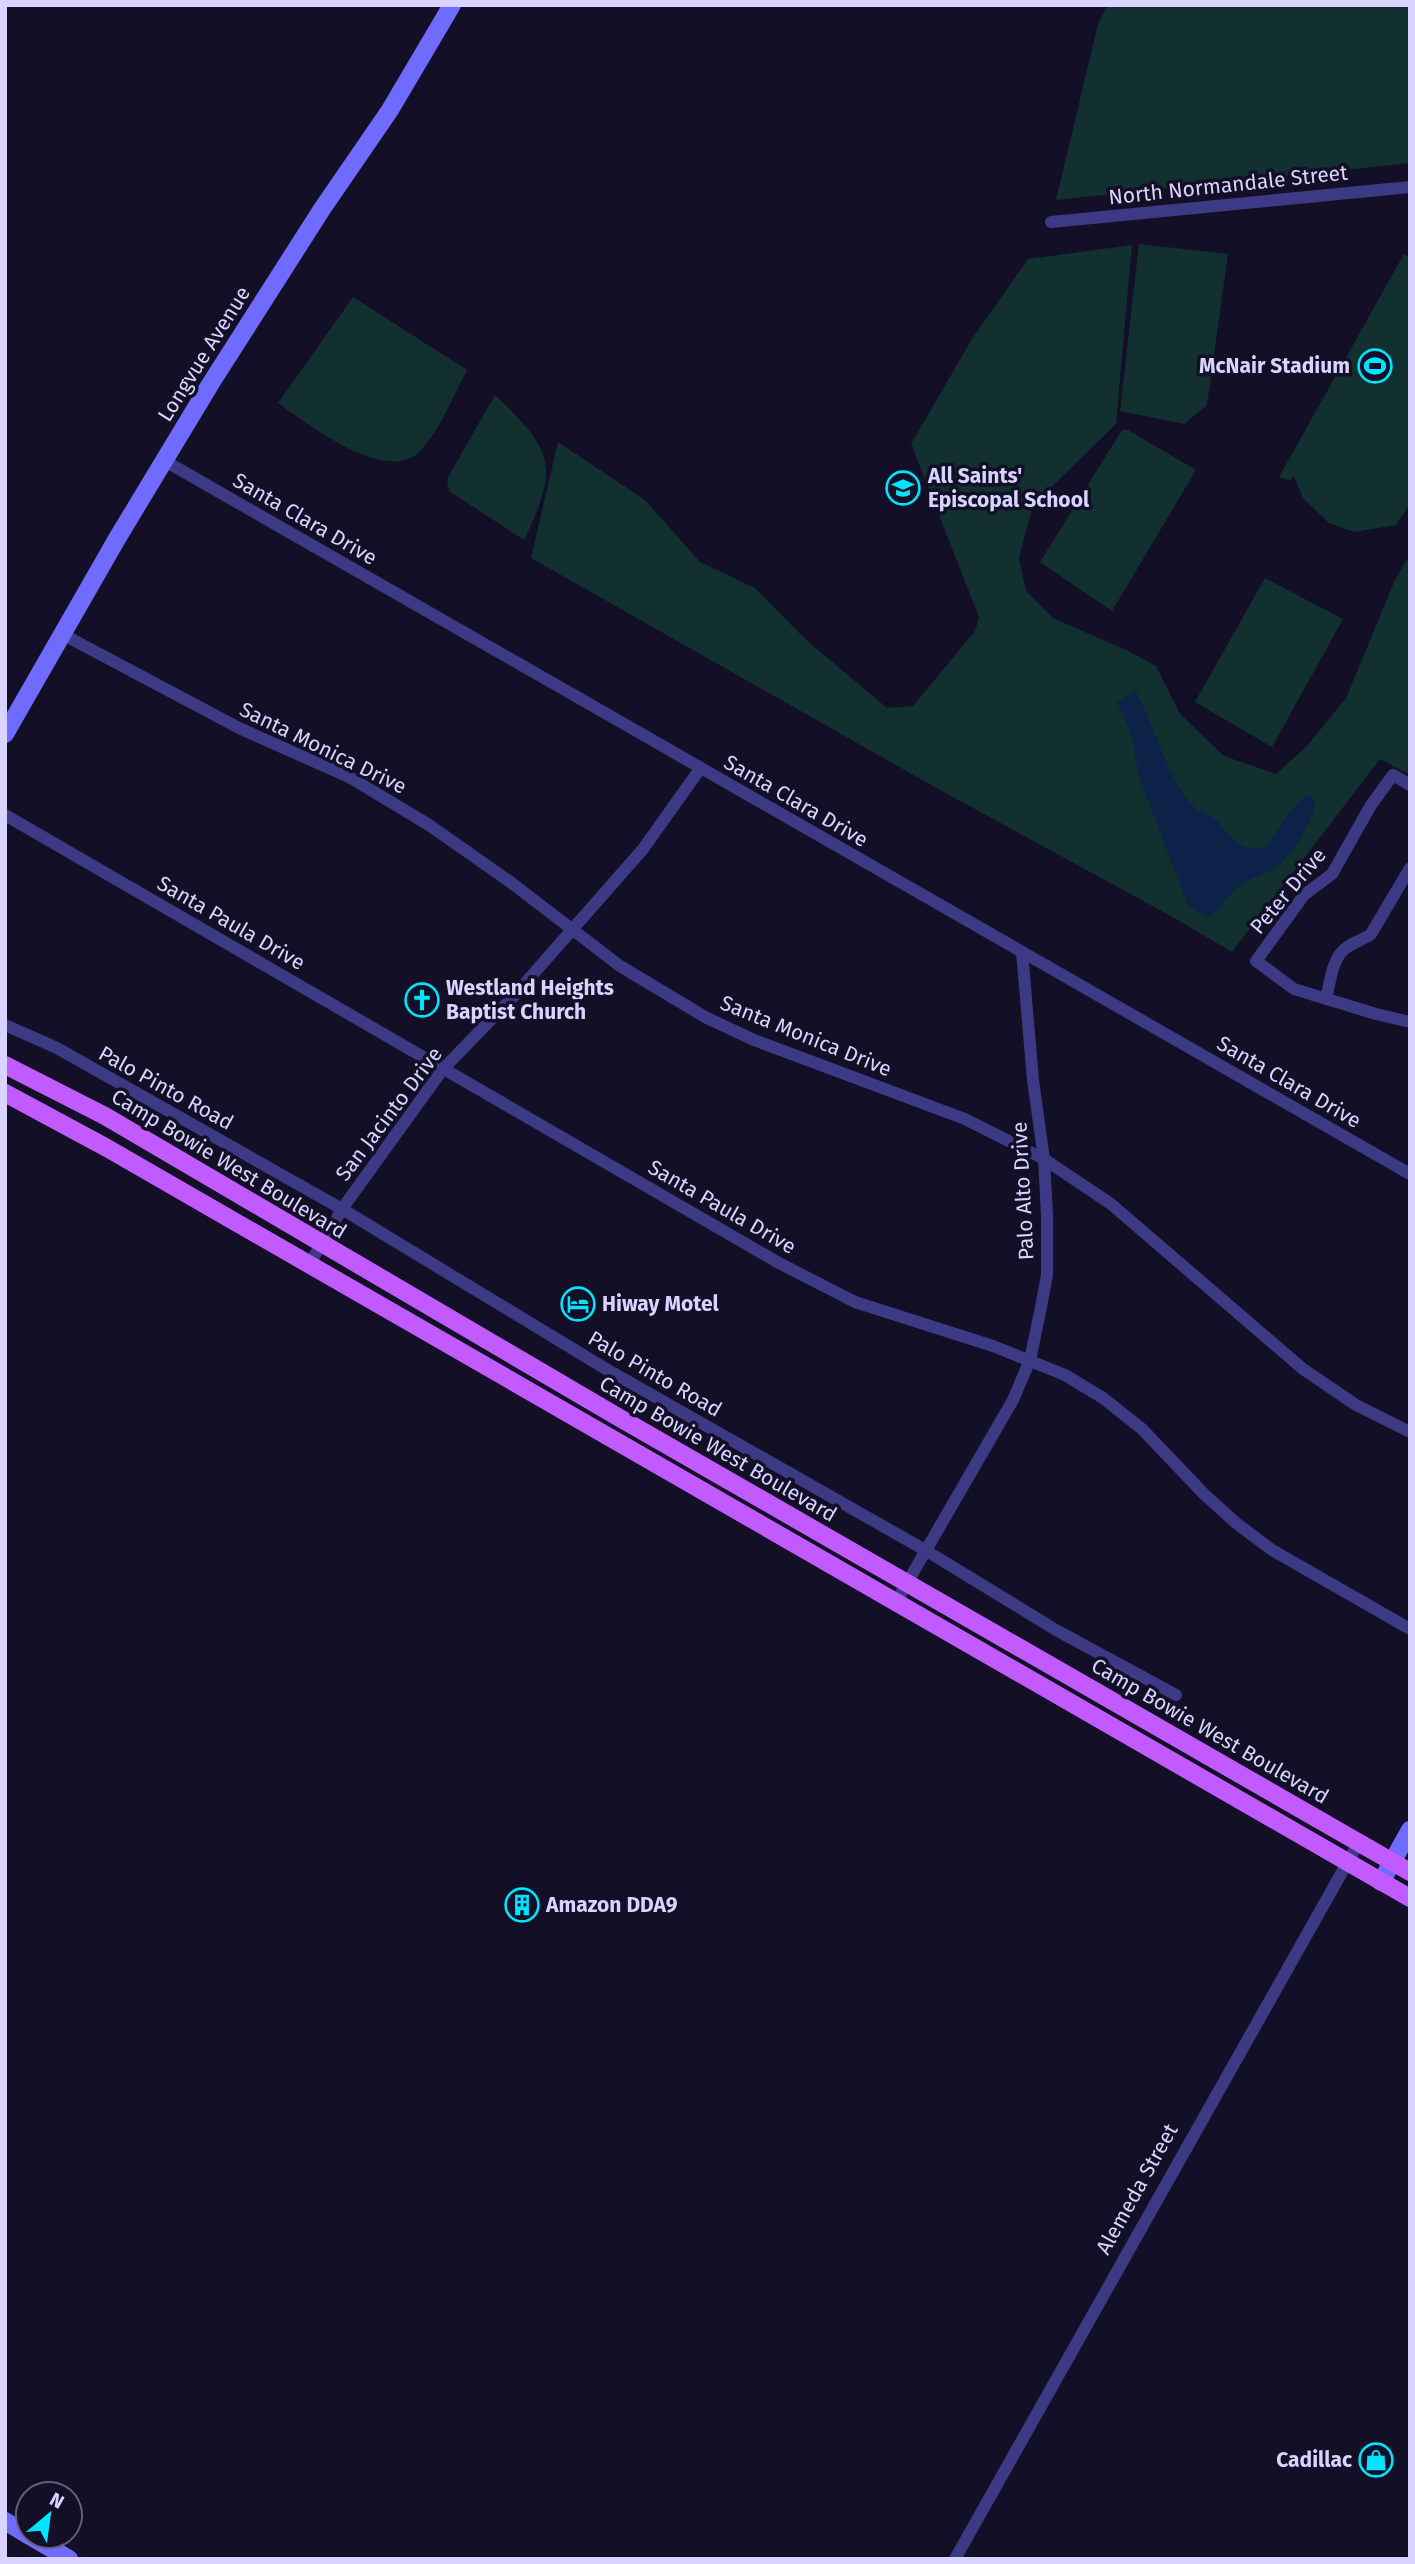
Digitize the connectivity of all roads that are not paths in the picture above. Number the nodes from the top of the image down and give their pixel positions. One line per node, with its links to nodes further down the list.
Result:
1 (452, 5): 4 (main road, Longvue Avenue)
2 (1410, 187): 3 (street, North Normandale Street)
3 (1051, 222)
4 (165, 461): 5 (main road, Longvue Avenue); 7 (street, Santa Clara Drive)
5 (62, 634): 6 (main road, Longvue Avenue); 11 (street, Santa Monica Drive)
6 (5, 734)
7 (700, 769): 11 (street, San Jacinto Drive); 12 (street, Santa Clara Drive)
8 (1410, 785): 13 (street, Peter Drive)
9 (5, 815): 17 (street, Santa Paula Drive)
10 (1409, 872): 13 (street)
11 (571, 930): 17 (street, San Jacinto Drive); 19 (street, Santa Monica Drive)
12 (1022, 952): 19 (street, Palo Alto Drive); 20 (street, Santa Clara Drive)
13 (1326, 999): 14 (street)
14 (1410, 1022)
15 (5, 1025): 21 (street, Palo Pinto Road)
16 (5, 1065): 22 (main road, Camp Bowie West Boulevard)
17 (443, 1069): 21 (street, San Jacinto Drive); 24 (street, Santa Paula Drive)
18 (5, 1093): 23 (main road, Camp Bowie West Boulevard)
19 (1044, 1159): 24 (street, Palo Alto Drive); 26 (street, Santa Monica Drive)
20 (1410, 1174)
21 (342, 1209): 22 (street, San Jacinto Drive); 28 (street, Palo Pinto Road)
22 (321, 1245): 23 (street, San Jacinto Drive); 25 (main road, Camp Bowie West Boulevard)
23 (309, 1265): 27 (main road, Camp Bowie West Boulevard)
24 (1030, 1360): 28 (street, Palo Alto Drive); 31 (street, Santa Paula Drive)
25 (618, 1417): 27 (main road); 29 (main road, Camp Bowie West Boulevard)
26 (1410, 1432)
27 (605, 1437): 30 (main road, Camp Bowie West Boulevard)
28 (925, 1549): 29 (street, Palo Alto Drive); 32 (street, Palo Pinto Road)
29 (907, 1585): 30 (street, Palo Alto Drive); 34 (main road, Camp Bowie West Boulevard)
30 (896, 1602): 36 (main road, Camp Bowie West Boulevard)
31 (1410, 1629)
32 (1177, 1695)
33 (1410, 1830): 35 (main road)
34 (1359, 1842): 35 (main road, Camp Bowie West Boulevard); 36 (street, Alemeda Street)
35 (1393, 1862): 37 (main road, Camp Bowie West Boulevard); 38 (main road)
36 (1348, 1863): 38 (main road, Camp Bowie West Boulevard); 40 (street, Alemeda Street)
37 (1410, 1872)
38 (1381, 1882): 39 (main road, Camp Bowie West Boulevard)
39 (1410, 1898)
40 (955, 2559)

